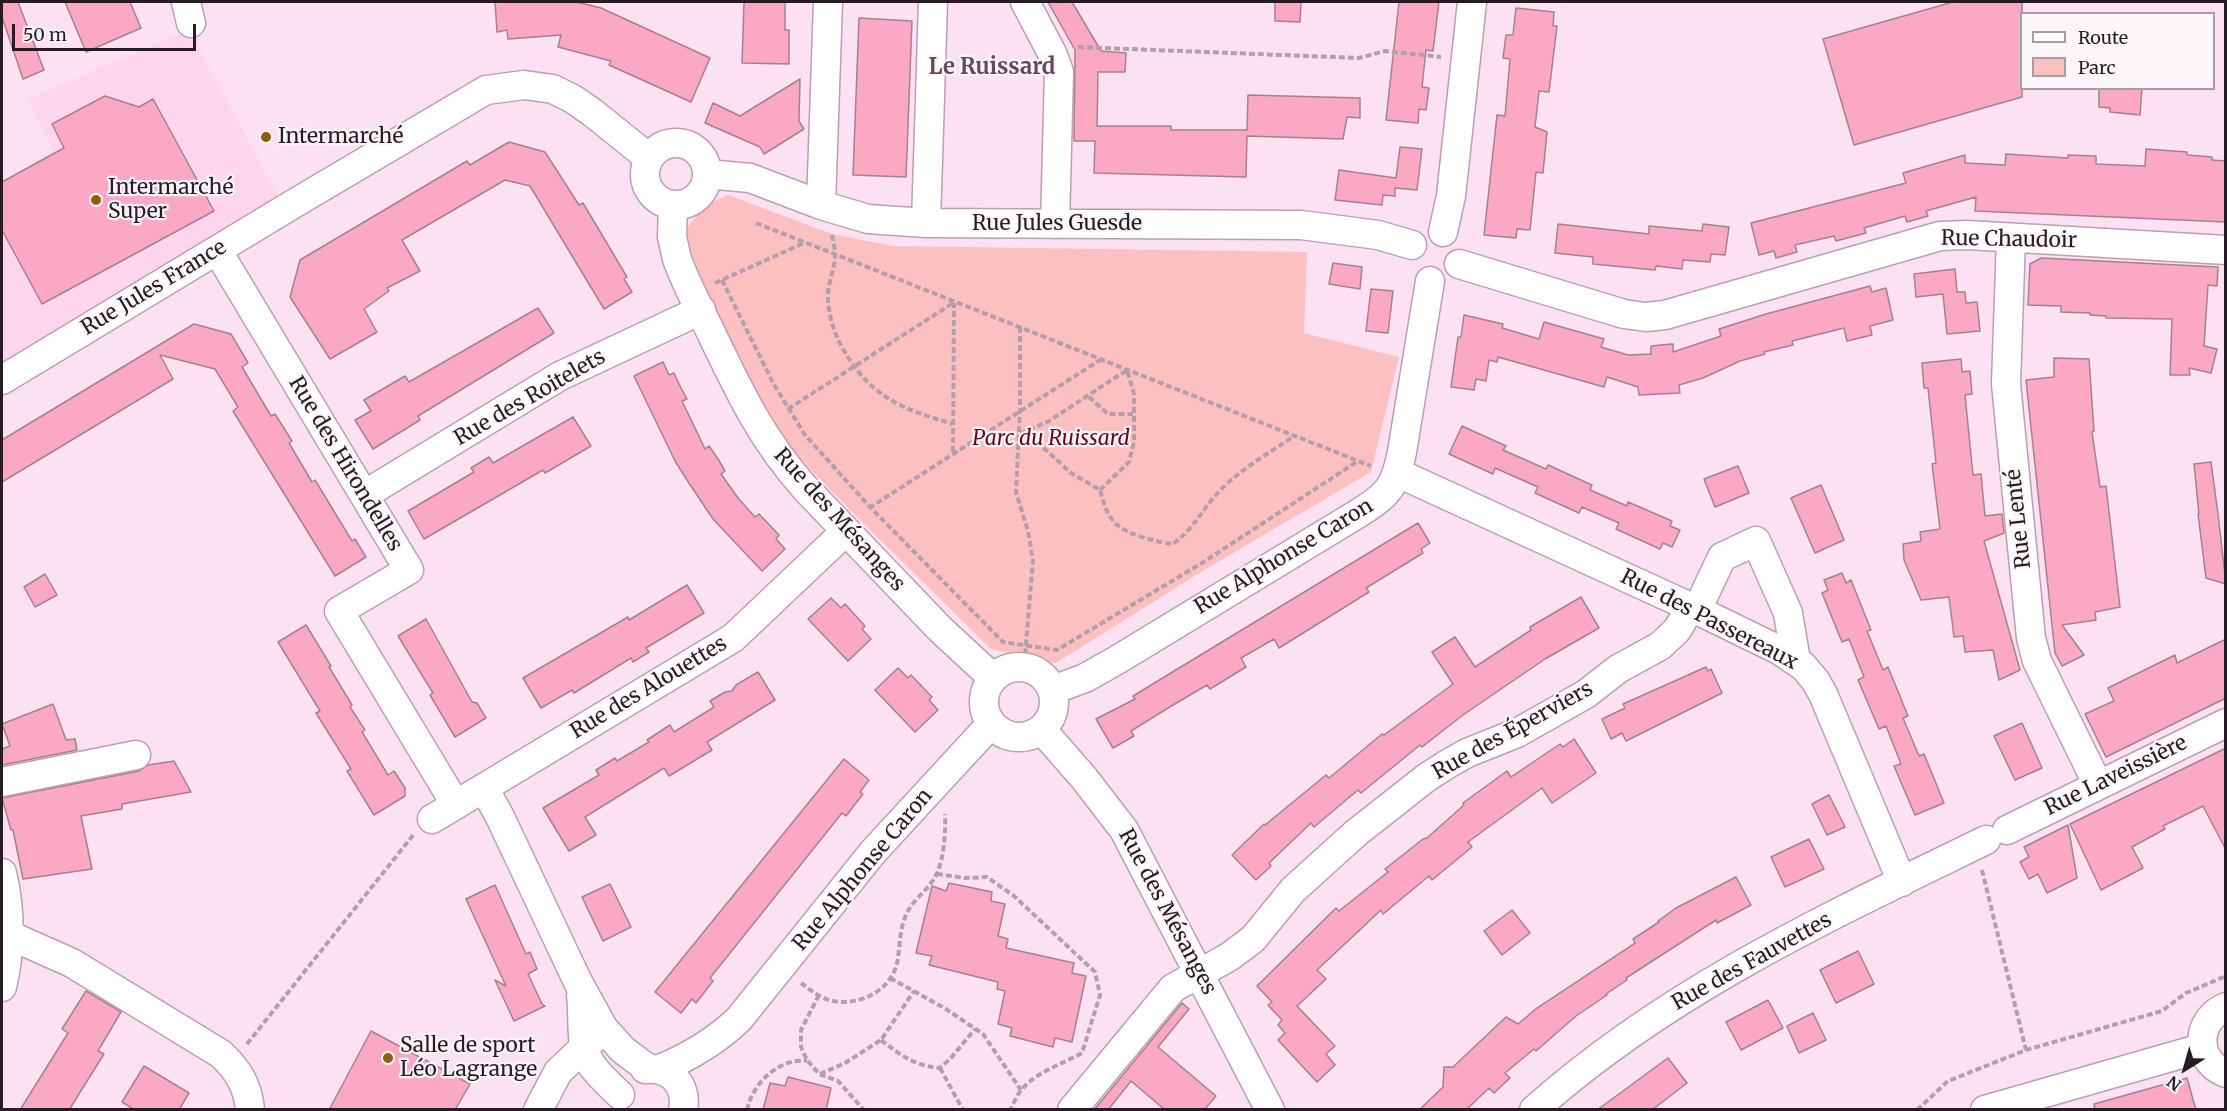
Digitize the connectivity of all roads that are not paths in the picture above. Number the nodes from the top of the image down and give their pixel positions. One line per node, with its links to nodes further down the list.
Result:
1 (828, 2): 8 (street)
2 (933, 2): 9 (street)
3 (1024, 2): 10 (street)
4 (1472, 2): 11 (street)
5 (649, 158): 6 (street); 7 (street); 14 (street, Rue Jules France)
6 (707, 174): 7 (street); 8 (street, Rue Jules Guesde)
7 (673, 205): 18 (street, Rue des Mésanges)
8 (829, 208): 9 (street, Rue Jules Guesde)
9 (926, 223): 10 (street, Rue Jules Guesde)
10 (1055, 224): 13 (street, Rue Jules Guesde)
11 (1443, 232): 13 (street); 16 (street)
12 (2011, 238): 15 (street, Rue Chaudoir); 16 (street, Rue Chaudoir); 32 (street, Rue Lenté)
13 (1412, 245): 17 (street)
14 (217, 250): 19 (street, Rue Jules France); 21 (street, Rue des Hirondelles)
15 (2226, 250)
16 (1459, 264): 17 (street)
17 (1430, 281): 20 (street, Rue Alphonse Caron)
18 (696, 302): 21 (street, Rue des Roitelets); 22 (street, Rue des Mésanges)
19 (2, 380)
20 (1398, 473): 23 (street, Rue des Passereaux); 26 (street, Rue Alphonse Caron)
21 (364, 495): 34 (street, Rue des Hirondelles)
22 (846, 531): 25 (street, Rue des Mésanges); 33 (street, Rue des Alouettes)
23 (1694, 609): 24 (street, Rue des Passereaux); 24 (street, Rue des Éperviers); 39 (street, Rue des Éperviers)
24 (1796, 661): 37 (street, Rue des Passereaux)
25 (993, 678): 26 (street); 28 (street)
26 (1053, 690): 29 (street)
27 (2226, 723): 32 (street, Rue Laveissière)
28 (991, 724): 29 (street); 42 (street, Rue Alphonse Caron)
29 (1042, 730): 39 (street, Rue des Mésanges)
30 (136, 755): 31 (street)
31 (2, 782)
32 (2098, 785): 35 (street, Rue Laveissière)
33 (484, 788): 34 (street, Rue des Alouettes); 43 (street)
34 (444, 812)
35 (1990, 838): 37 (street, Rue des Fauvettes)
36 (2, 873): 38 (street)
37 (1902, 882): 53 (street, Rue des Fauvettes)
38 (9, 935): 40 (street); 49 (street)
39 (1199, 972): 51 (street, Rue des Éperviers); 52 (street, Rue des Mésanges)
40 (2, 987)
41 (2226, 1007): 44 (street)
42 (739, 1019): 45 (street, Rue Alphonse Caron); 48 (street, Rue Alphonse Caron)
43 (595, 1037): 45 (street); 47 (street); 50 (street)
44 (2202, 1048): 46 (street); 54 (street)
45 (653, 1069): 47 (street, Rue Alphonse Caron); 48 (street)
46 (2226, 1073)
47 (621, 1102)
48 (683, 1107)
49 (250, 1110)
50 (538, 1110)
51 (1072, 1110)
52 (1270, 1110)
53 (1534, 1110)
54 (1985, 1110)

